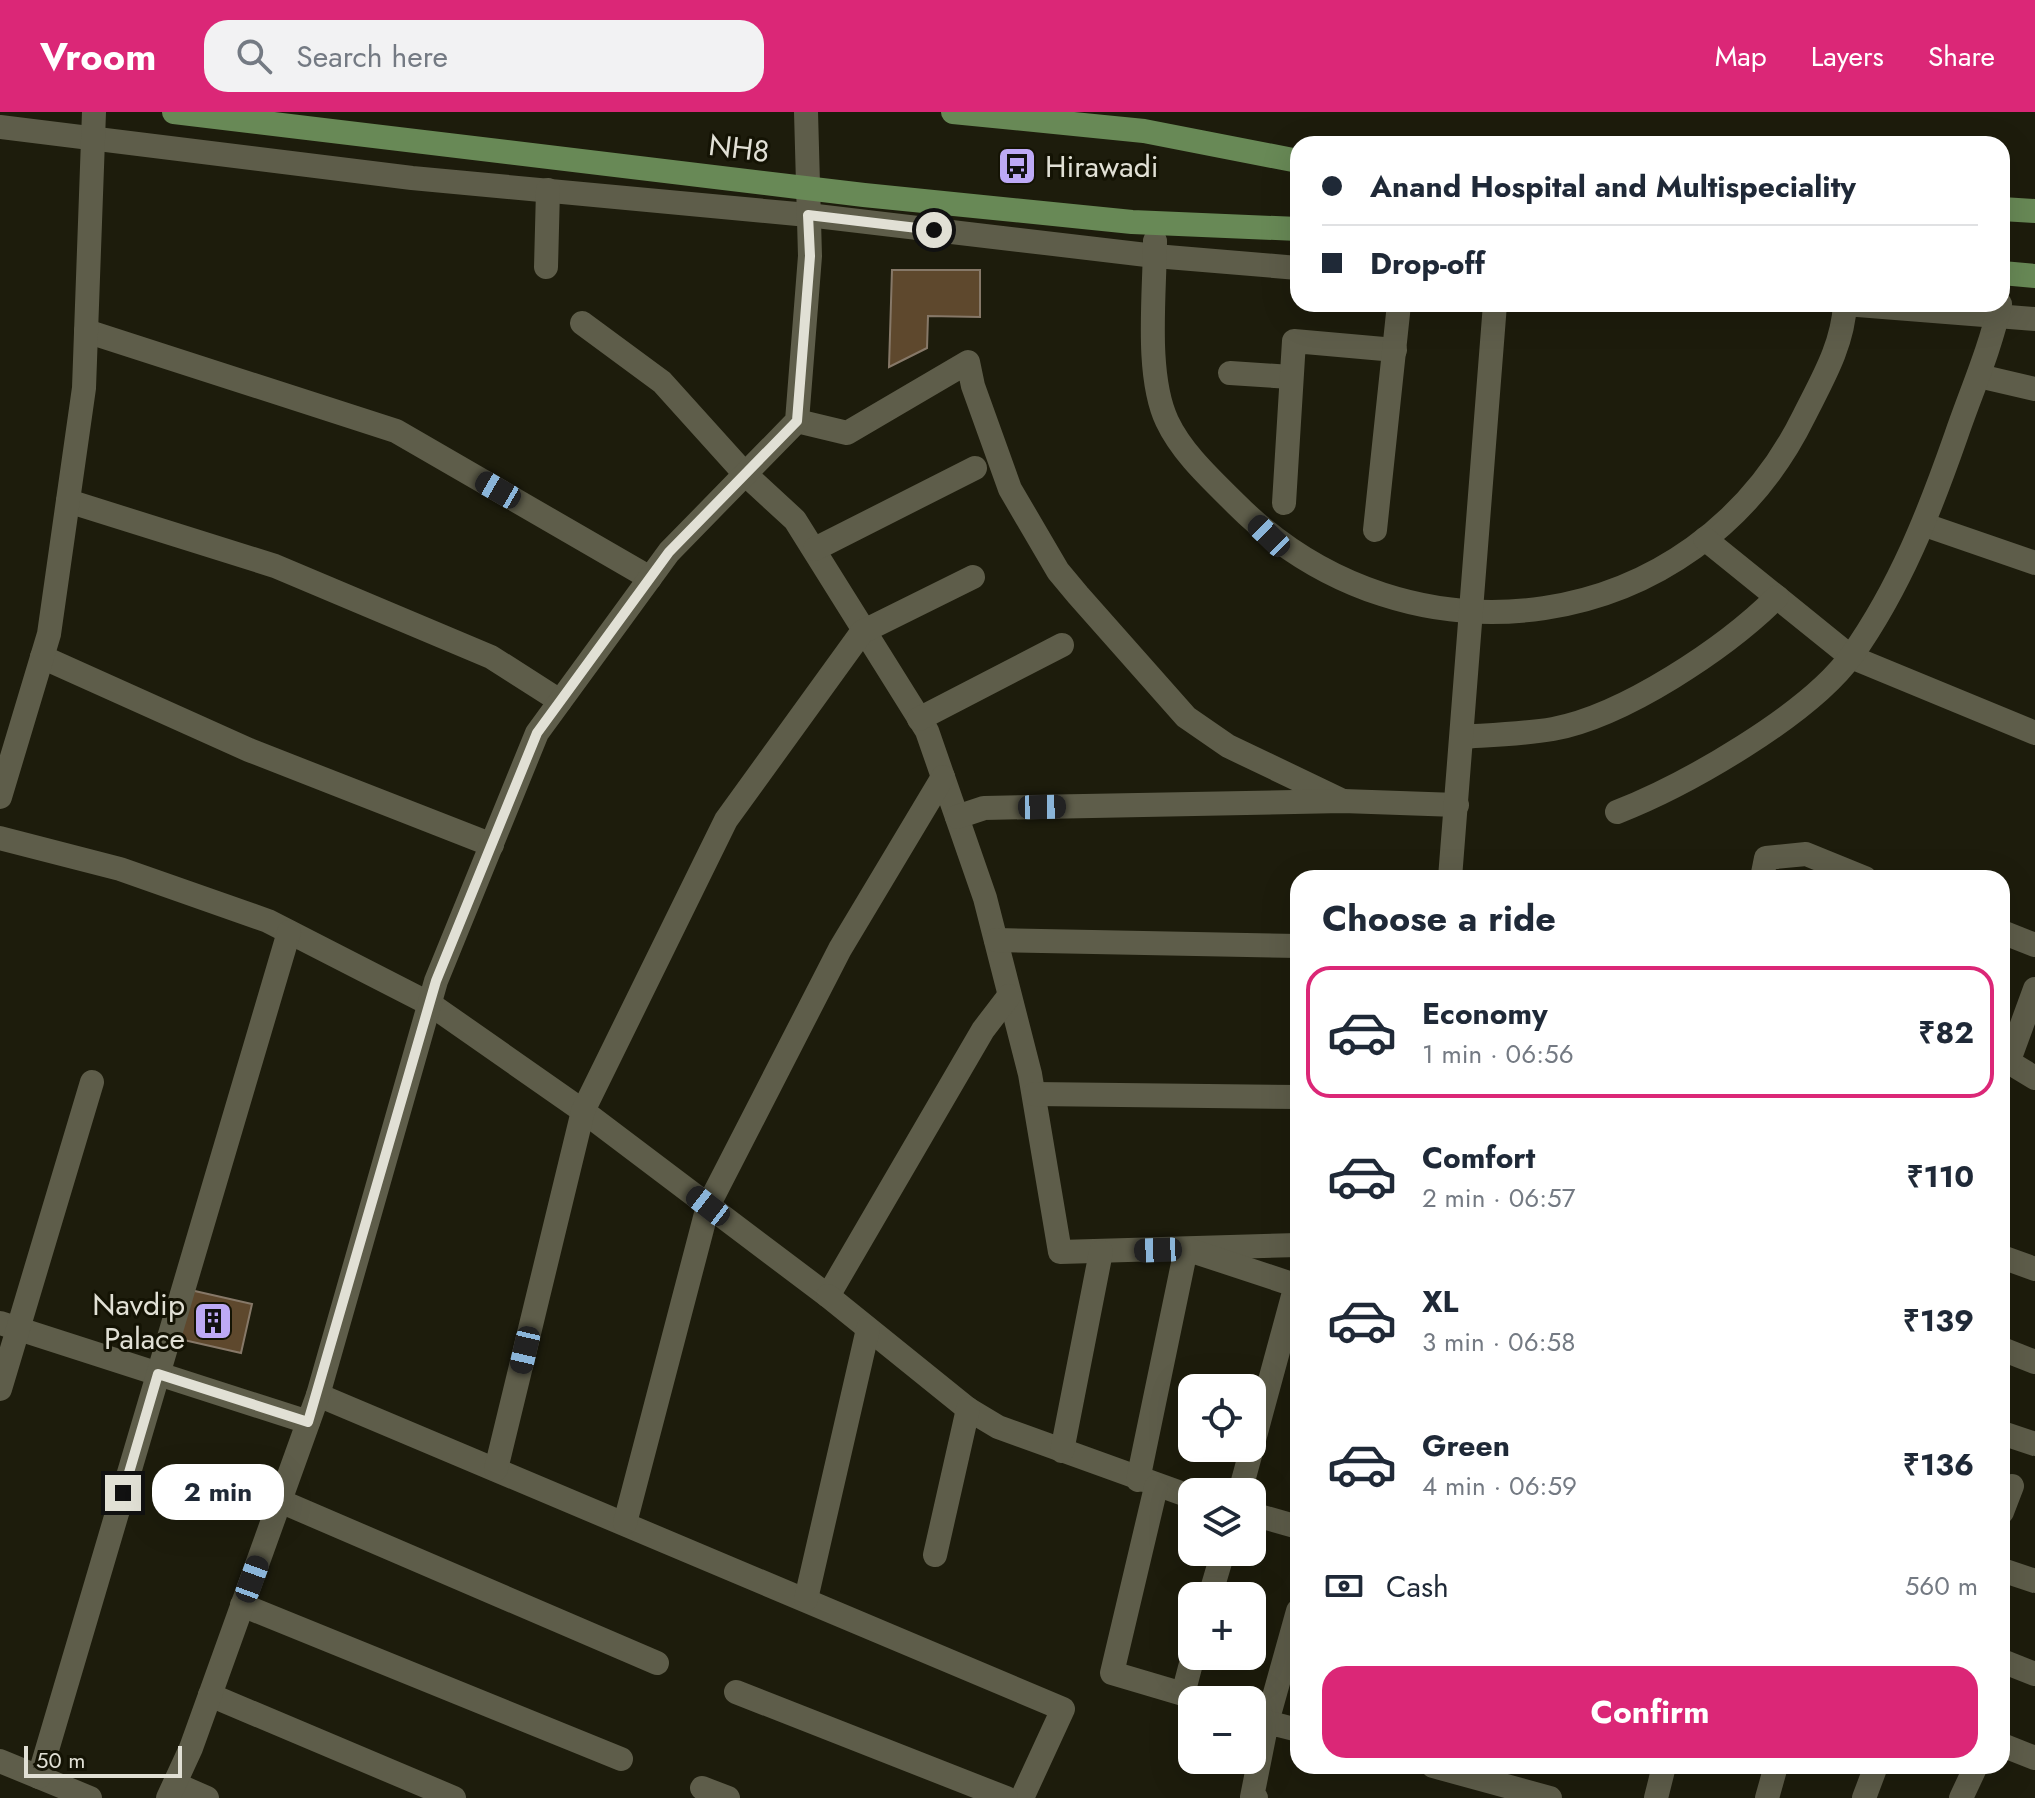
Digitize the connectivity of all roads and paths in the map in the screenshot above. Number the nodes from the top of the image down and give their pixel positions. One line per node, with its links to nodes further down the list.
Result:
1 (94, 112): 6 (street)
2 (174, 112): 8 (main road, NH8)
3 (806, 112): 8 (street)
4 (953, 112): 7 (main road)
5 (0, 127): 6 (street)
6 (93, 139): 9 (street); 27 (street)
7 (1290, 159)
8 (807, 188): 12 (street); 13 (main road, NH8)
9 (548, 190): 12 (street); 16 (street)
10 (2010, 209): 11 (main road)
11 (2035, 211)
12 (808, 215): 15 (street); 33 (street)
13 (1156, 223): 14 (main road, NH8); 15 (street)
14 (1290, 229)
15 (1155, 256): 17 (street); 46 (street)
16 (546, 267)
17 (1290, 267)
18 (2035, 276): 19 (main road)
19 (2010, 289)
20 (2010, 299): 25 (street)
21 (1398, 312): 28 (street)
22 (1494, 312): 46 (street)
23 (1843, 312): 40 (street)
24 (1997, 312): 30 (street)
25 (2035, 319)
26 (582, 323): 35 (street)
27 (86, 331): 36 (street); 44 (street)
28 (1395, 350): 31 (street); 39 (street)
29 (1230, 373): 31 (street)
30 (1979, 376): 32 (street); 38 (street)
31 (1291, 377): 37 (street)
32 (2035, 389)
33 (797, 421): 35 (street); 57 (street)
34 (975, 468): 41 (street)
35 (745, 474): 41 (street); 44 (street)
36 (68, 501): 49 (street); 51 (street)
37 (1284, 503)
38 (1925, 525): 42 (street); 50 (street)
39 (1375, 530)
40 (1705, 539): 45 (street); 46 (street)
41 (815, 549): 47 (street)
42 (2035, 563)
43 (973, 577): 47 (street)
44 (650, 578): 51 (street)
45 (1777, 597): 50 (street); 54 (street)
46 (1471, 613): 54 (street)
47 (862, 632): 52 (street); 80 (street)
48 (1062, 645): 52 (street)
49 (42, 657): 56 (street); 62 (street)
50 (1851, 657): 53 (street); 59 (street)
51 (560, 701): 62 (street)
52 (919, 719): 55 (street)
53 (2035, 733)
54 (1462, 737): 58 (street)
55 (943, 777): 60 (street); 81 (street)
56 (0, 797)
57 (1343, 801): 58 (street); 60 (street)
58 (1457, 805): 63 (street)
59 (1617, 812)
60 (957, 817): 68 (street)
61 (0, 838): 66 (street)
62 (492, 845): 73 (street)
63 (1451, 870)
64 (1764, 870): 65 (street)
65 (1845, 870)
66 (289, 932): 73 (street); 94 (street)
67 (2010, 935): 69 (street)
68 (996, 940): 70 (street); 72 (street)
69 (2035, 945)
70 (1290, 946)
71 (2035, 989): 74 (street)
72 (1009, 996): 78 (street); 88 (street)
73 (430, 1004): 80 (street); 96 (street)
74 (2010, 1049)
75 (2010, 1062): 76 (street)
76 (2035, 1078)
77 (92, 1082): 90 (street)
78 (1034, 1094): 79 (street); 84 (street)
79 (1290, 1097)
80 (583, 1111): 81 (street); 103 (street)
81 (708, 1206): 88 (street); 110 (street)
82 (1290, 1245): 83 (street)
83 (1186, 1249): 84 (street); 87 (street); 104 (street)
84 (1101, 1252): 102 (street)
85 (2010, 1260): 86 (street)
86 (2035, 1269)
87 (1290, 1283)
88 (828, 1296): 91 (street)
89 (1290, 1310): 97 (street)
90 (9, 1326): 94 (street); 95 (street)
91 (868, 1329): 98 (street); 115 (street)
92 (2010, 1352): 93 (street)
93 (2035, 1362)
94 (158, 1374): 99 (street); 137 (street)
95 (0, 1389)
96 (318, 1395): 99 (street); 103 (street)
97 (1266, 1397)
98 (968, 1409): 102 (street); 112 (street)
99 (308, 1422): 108 (street)
100 (2010, 1436): 101 (street)
101 (2035, 1444)
102 (1062, 1451): 104 (street)
103 (496, 1469): 110 (street)
104 (1147, 1483): 107 (street); 122 (street)
105 (2012, 1486): 106 (street)
106 (2010, 1491)
107 (1178, 1493)
108 (280, 1501): 116 (street); 118 (street)
109 (1266, 1518): 111 (street)
110 (625, 1523): 115 (street)
111 (1290, 1525)
112 (935, 1555)
113 (2010, 1573): 114 (street)
114 (2035, 1581)
115 (806, 1599): 146 (street)
116 (242, 1605): 123 (street); 129 (street)
117 (1290, 1640): 124 (street)
118 (657, 1663)
119 (2010, 1664): 120 (street)
120 (2035, 1674)
121 (736, 1692): 145 (street)
122 (1178, 1693)
123 (210, 1695): 140 (street); 143 (street)
124 (1266, 1704)
125 (1266, 1722): 126 (street)
126 (1290, 1728)
127 (2010, 1748): 128 (street)
128 (2035, 1758)
129 (621, 1759)
130 (1, 1765): 137 (street)
131 (1254, 1774): 147 (street)
132 (1458, 1774): 138 (street)
133 (1662, 1774): 149 (street)
134 (1774, 1774): 150 (street)
135 (1873, 1774): 151 (street)
136 (1972, 1774): 152 (street)
137 (39, 1777): 141 (street)
138 (1479, 1781): 148 (street)
139 (702, 1788): 144 (street)
140 (171, 1791): 142 (street)
141 (90, 1798)
142 (207, 1798)
143 (454, 1798)
144 (728, 1798)
145 (1006, 1798)
146 (1022, 1798)
147 (1256, 1798)
148 (1550, 1798)
149 (1656, 1798)
150 (1767, 1798)
151 (1864, 1798)
152 (1961, 1798)

